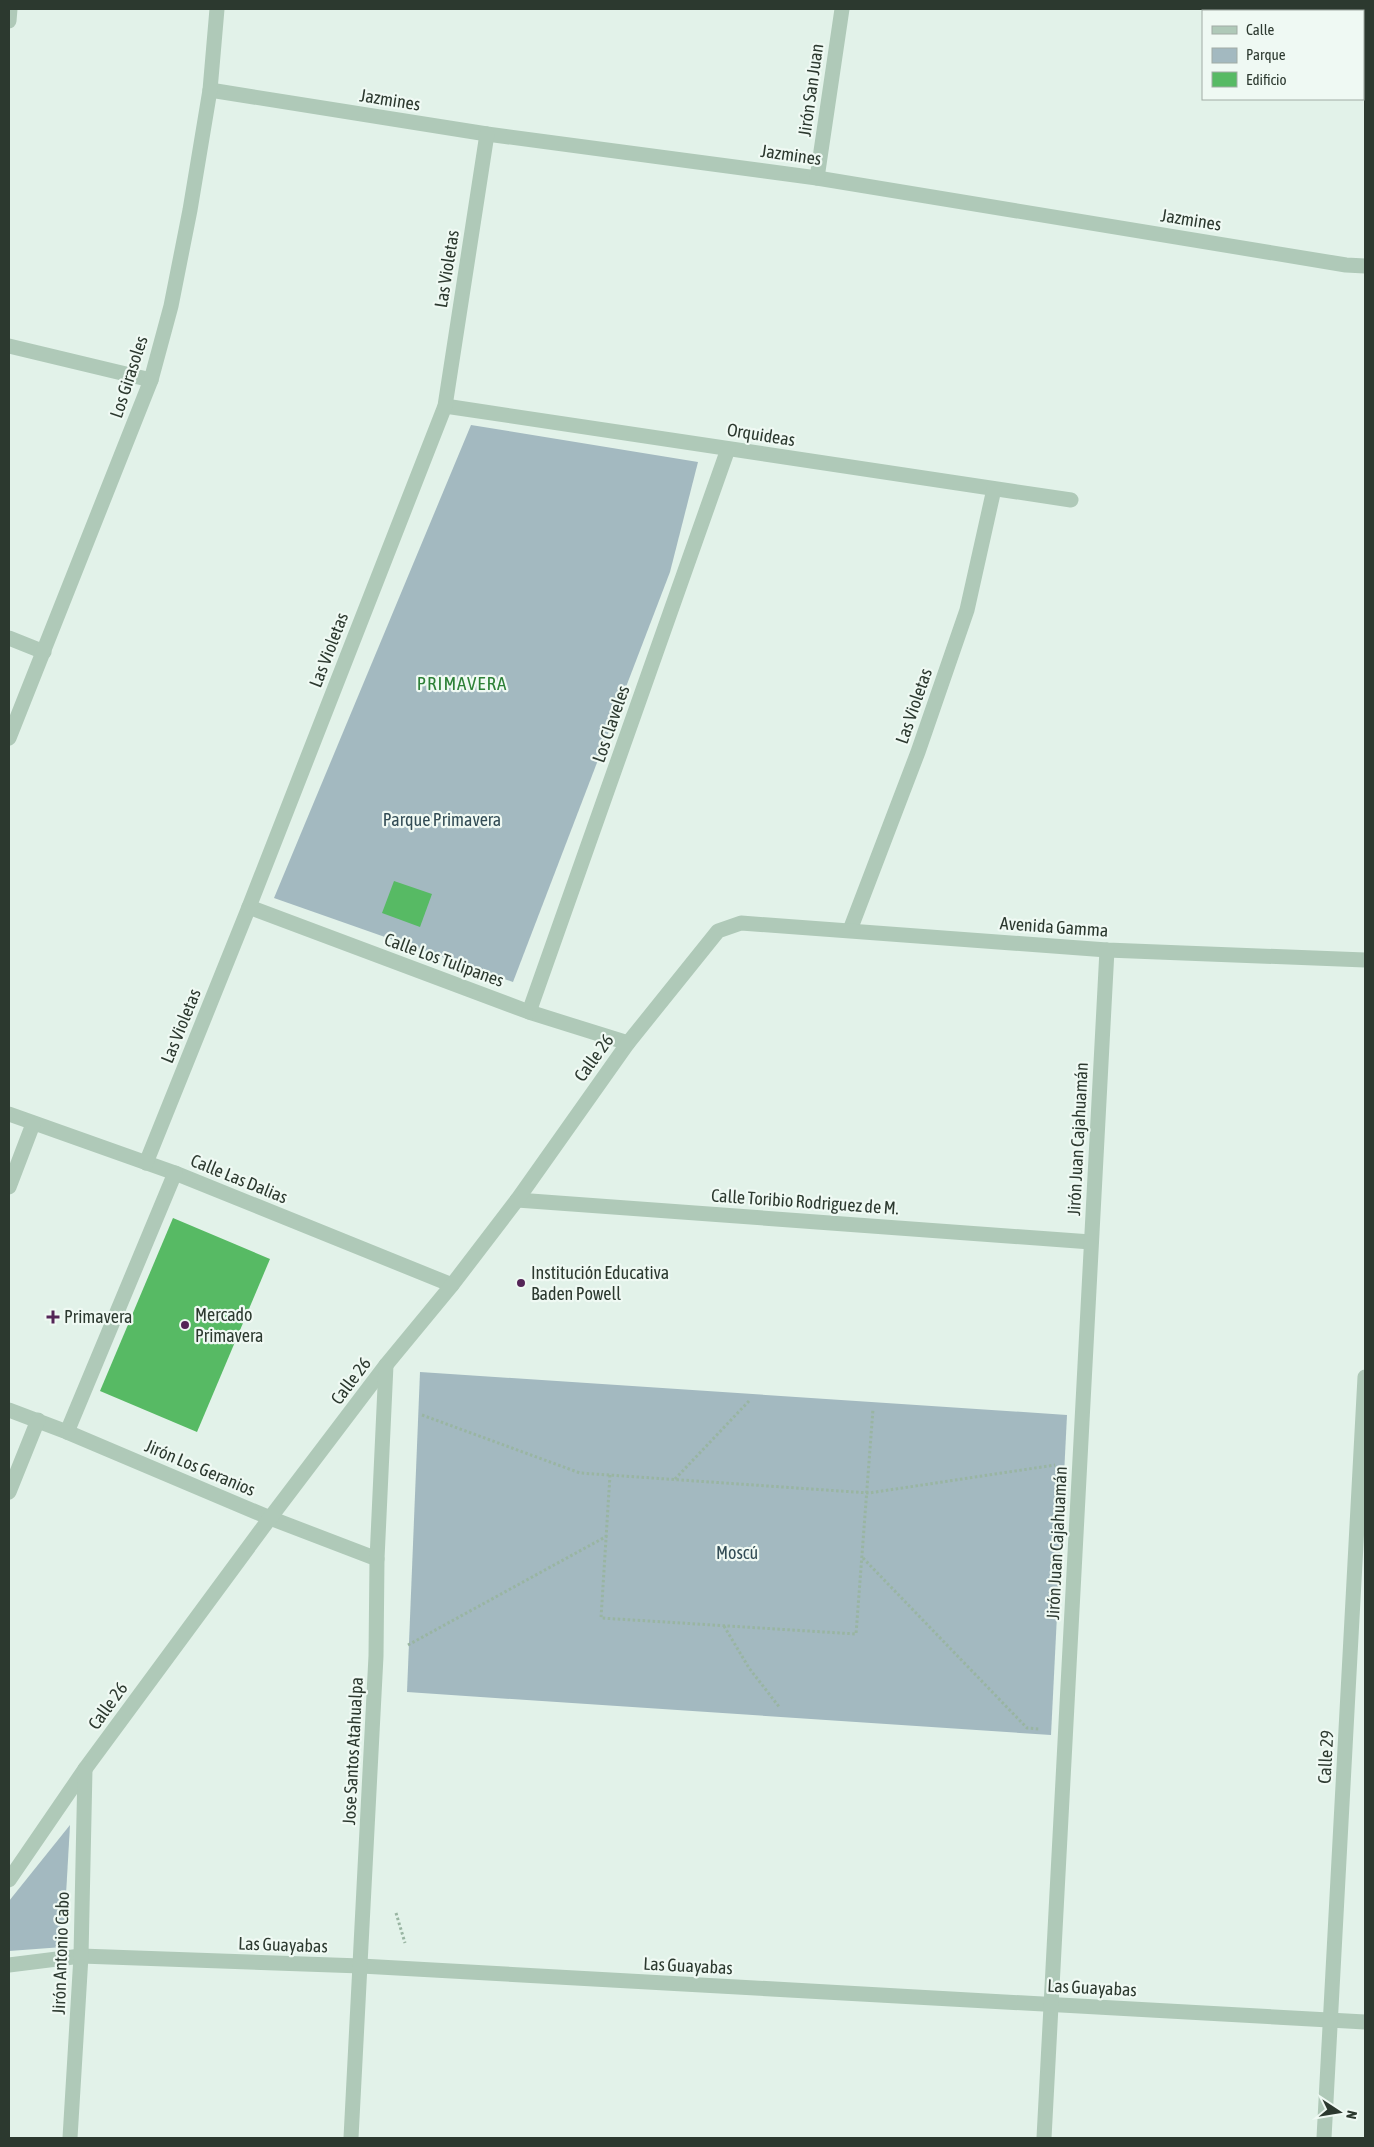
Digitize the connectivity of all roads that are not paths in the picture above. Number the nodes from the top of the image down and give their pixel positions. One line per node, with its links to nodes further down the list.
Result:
1 (10, 9): 4 (street)
2 (842, 9): 7 (street, Jirón San Juan)
3 (213, 10): 5 (street, Los Girasoles)
4 (9, 20)
5 (210, 90): 6 (street, Jazmines); 10 (street, Los Girasoles)
6 (487, 134): 7 (street, Jazmines); 11 (street, Las Violetas)
7 (817, 178): 8 (street, Jazmines)
8 (1365, 266)
9 (9, 346): 10 (street)
10 (151, 380): 16 (street, Los Girasoles)
11 (445, 406): 12 (street, Orquideas); 18 (street, Las Violetas)
12 (728, 449): 13 (street, Orquideas); 23 (street, Los Claveles)
13 (994, 489): 14 (street, Orquideas); 20 (street, Las Violetas)
14 (1072, 500)
15 (9, 638): 16 (street)
16 (44, 652): 17 (street, Los Girasoles)
17 (9, 738)
18 (249, 908): 23 (street, Calle Los Tulipanes); 27 (street, Las Violetas)
19 (741, 923): 20 (street, Avenida Gamma); 24 (street, Calle 26)
20 (850, 930): 21 (street, Avenida Gamma)
21 (1107, 950): 22 (street, Avenida Gamma); 31 (street, Jirón Juan Cajahuamán)
22 (1365, 960)
23 (529, 1012): 24 (street, Calle Los Tulipanes)
24 (628, 1043): 30 (street, Calle 26)
25 (9, 1114): 26 (street, Calle Las Dalias)
26 (33, 1124): 27 (street, Calle Las Dalias); 29 (street)
27 (146, 1163): 28 (street, Calle Las Dalias)
28 (175, 1173): 32 (street, Calle Las Dalias); 37 (street)
29 (9, 1187)
30 (516, 1200): 31 (street, Calle Toribio Rodriguez de M.); 32 (street, Calle 26)
31 (1091, 1242): 46 (street, Jirón Juan Cajahuamán)
32 (452, 1285): 33 (street, Calle 26)
33 (386, 1366): 39 (street, Calle 26); 40 (street, Jose Santos Atahualpa)
34 (1365, 1377): 47 (street, Calle 29)
35 (9, 1410): 36 (street, Jirón Los Geranios)
36 (38, 1420): 37 (street, Jirón Los Geranios); 38 (street)
37 (67, 1432): 39 (street, Jirón Los Geranios)
38 (9, 1492)
39 (270, 1518): 40 (street, Jirón Los Geranios); 41 (street, Calle 26)
40 (377, 1559): 45 (street, Jose Santos Atahualpa)
41 (85, 1770): 42 (street, Calle 26); 43 (street, Jirón Antonio Cabo)
42 (9, 1880)
43 (81, 1956): 44 (street, Las Guayabas); 45 (street, Las Guayabas); 49 (street, Jirón Antonio Cabo)
44 (9, 1965)
45 (361, 1966): 46 (street, Las Guayabas); 50 (street, Jose Santos Atahualpa)
46 (1051, 2005): 47 (street, Las Guayabas); 51 (street, Jirón Juan Cajahuamán)
47 (1330, 2020): 48 (street, Las Guayabas); 52 (street, Calle 29)
48 (1365, 2022)
49 (70, 2138)
50 (351, 2138)
51 (1044, 2138)
52 (1324, 2138)

